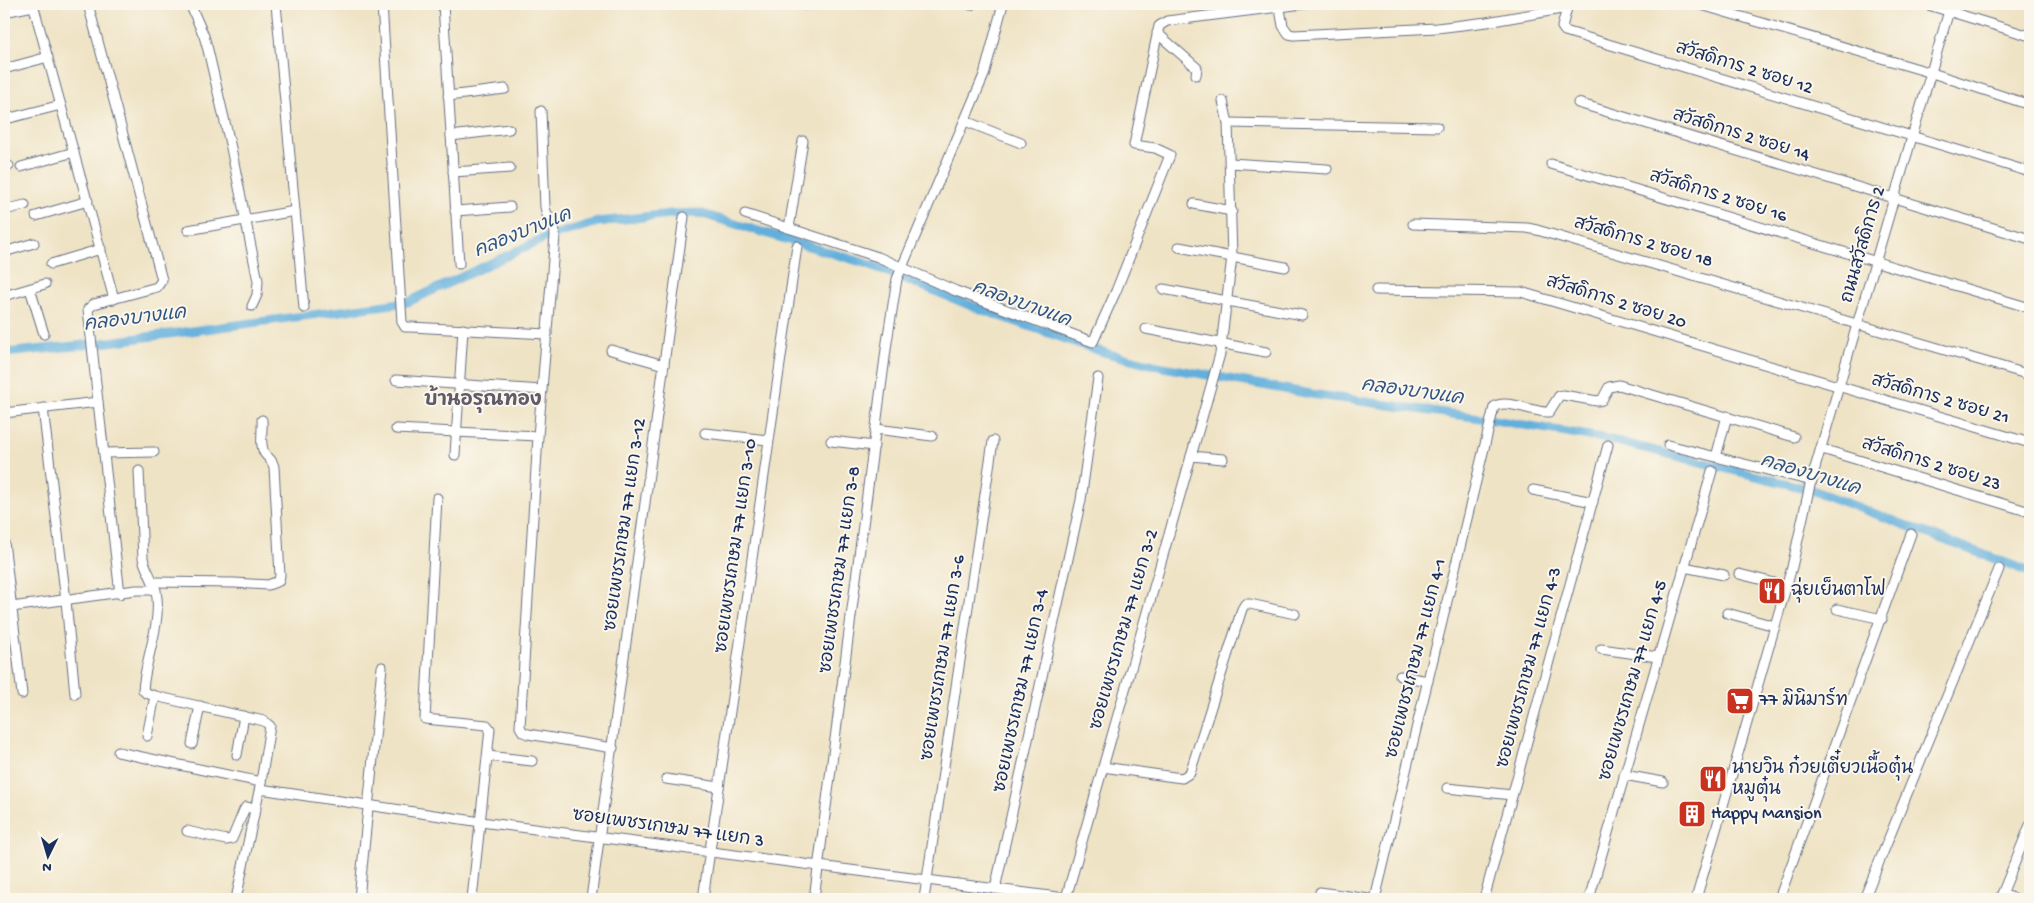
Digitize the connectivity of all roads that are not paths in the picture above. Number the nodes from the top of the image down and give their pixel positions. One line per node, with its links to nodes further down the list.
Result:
1 (88, 4): 78 (street)
2 (190, 4): 57 (street)
3 (276, 4): 51 (street)
4 (382, 4): 85 (street)
5 (443, 4): 22 (street)
6 (1003, 4): 29 (street, ซอยเพชรเกษม 77 แยก 3-8)
7 (1302, 4): 11 (street)
8 (1698, 4): 19 (street)
9 (1925, 4): 13 (street)
10 (33, 5): 14 (street); 17 (street)
11 (1280, 5): 12 (street); 15 (street)
12 (1567, 6): 34 (street, สวัสดิการ 2 ซอย 12)
13 (1950, 7): 16 (street); 19 (street, ถนนสวัสดิการ 2)
14 (4, 12)
15 (1157, 33): 20 (street); 71 (street)
16 (2030, 36)
17 (48, 57): 18 (street); 25 (street)
18 (4, 69)
19 (1932, 73): 26 (street); 34 (street, ถนนสวัสดิการ 2)
20 (1196, 75)
21 (506, 89): 22 (street)
22 (448, 96): 33 (street)
23 (1224, 101): 30 (street, ซอยเพชรเกษม 77 แยก 3-2)
24 (1578, 103): 45 (street, สวัสดิการ 2 ซอย 14)
25 (61, 105): 28 (street); 37 (street)
26 (2030, 105)
27 (541, 111): 88 (street)
28 (6, 119)
29 (965, 121): 36 (street); 71 (street, ซอยเพชรเกษม 77 แยก 3-8)
30 (1228, 123): 31 (street); 38 (street, ซอยเพชรเกษม 77 แยก 3-2)
31 (1437, 127)
32 (508, 129): 33 (street)
33 (451, 136): 43 (street)
34 (1914, 136): 44 (street, สวัสดิการ 2 ซอย 12); 45 (street, ถนนสวัสดิการ 2)
35 (803, 141): 59 (street)
36 (1021, 143)
37 (74, 152): 40 (street); 46 (street)
38 (1230, 163): 42 (street); 52 (street, ซอยเพชรเกษม 77 แยก 3-2)
39 (1551, 164): 68 (street, สวัสดิการ 2 ซอย 16)
40 (21, 167)
41 (510, 168): 43 (street)
42 (1327, 169)
43 (453, 172): 53 (street)
44 (2030, 172)
45 (1895, 199): 61 (street, สวัสดิการ 2 ซอย 14); 68 (street, ถนนสวัสดิการ 2)
46 (88, 202): 55 (street); 65 (street)
47 (25, 204): 50 (street)
48 (1194, 204): 52 (street)
49 (510, 207): 53 (street)
50 (4, 210)
51 (296, 211): 57 (street); 81 (street)
52 (1232, 211): 67 (street, ซอยเพชรเกษม 77 แยก 3-2)
53 (455, 212): 70 (street)
54 (745, 214): 59 (street)
55 (36, 216)
56 (684, 217): 92 (street, ซอยเพชรเกษม 77 แยก 3-12)
57 (246, 221): 60 (street); 80 (street)
58 (1413, 224): 84 (street, สวัสดิการ 2 ซอย 18)
59 (789, 228): 71 (street)
60 (188, 230)
61 (2030, 239)
62 (34, 243): 66 (street)
63 (797, 246): 111 (street, ซอยเพชรเกษม 77 แยก 3-10)
64 (1179, 247): 67 (street)
65 (101, 250): 69 (street); 78 (street)
66 (4, 252)
67 (1232, 258): 72 (street); 79 (street, ซอยเพชรเกษม 77 แยก 3-2)
68 (1876, 262): 82 (street, สวัสดิการ 2 ซอย 16); 84 (street, ถนนสวัสดิการ 2)
69 (51, 264)
70 (459, 264)
71 (902, 266): 105 (street, ซอยเพชรเกษม 77 แยก 3-8)
72 (1285, 267)
73 (45, 284): 74 (street)
74 (30, 289): 77 (street); 87 (street)
75 (1164, 289): 79 (street)
76 (1376, 290): 97 (street, สวัสดิการ 2 ซอย 20)
77 (4, 296)
78 (114, 299): 99 (street)
79 (1228, 302): 83 (street); 89 (street, ซอยเพชรเกษม 77 แยก 3-2)
80 (252, 306)
81 (304, 308)
82 (2030, 308)
83 (1302, 315)
84 (1858, 325): 93 (street, สวัสดิการ 2 ซอย 18); 97 (street, ถนนสวัสดิการ 2)
85 (463, 329): 88 (street); 96 (street)
86 (1146, 329): 89 (street)
87 (44, 334)
88 (547, 334): 98 (street)
89 (1221, 343): 91 (street); 122 (street, ซอยเพชรเกษม 77 แยก 3-2)
90 (611, 350): 92 (street)
91 (1266, 352)
92 (664, 365): 160 (street, ซอยเพชรเกษม 77 แยก 3-12)
93 (2030, 375)
94 (1098, 378): 182 (street, ซอยเพชรเกษม 77 แยก 3-4)
95 (396, 380): 96 (street)
96 (459, 384): 98 (street); 106 (street)
97 (1840, 387): 114 (street, สวัสดิการ 2 ซอย 21); 118 (street, ถนนสวัสดิการ 2)
98 (542, 390): 108 (street)
99 (98, 402): 100 (street); 120 (street)
100 (43, 408): 101 (street); 141 (street)
101 (4, 413)
102 (1727, 416): 110 (street); 123 (street); 152 (street, ซอยเพชรเกษม 77 แยก 4-1)
103 (262, 420): 138 (street)
104 (396, 429): 106 (street)
105 (876, 429): 109 (street); 117 (street, ซอยเพชรเกษม 77 แยก 3-8)
106 (457, 432): 108 (street); 121 (street)
107 (705, 433): 111 (street)
108 (538, 436): 160 (street)
109 (932, 436)
110 (1794, 437)
111 (768, 440): 170 (street, ซอยเพชรเกษม 77 แยก 3-10)
112 (831, 441): 117 (street)
113 (993, 441): 181 (street, ซอยเพชรเกษม 77 แยก 3-6)
114 (2030, 443)
115 (1608, 445): 130 (street, ซอยเพชรเกษม 77 แยก 4-3)
116 (1668, 445): 123 (street)
117 (874, 446): 180 (street, ซอยเพชรเกษม 77 แยก 3-8)
118 (1822, 449): 127 (street, ถนนสวัสดิการ 2); 131 (street, สวัสดิการ 2 ซอย 23)
119 (154, 452): 120 (street)
120 (104, 453): 140 (street)
121 (455, 455)
122 (1191, 456): 124 (street); 165 (street, ซอยเพชรเกษม 77 แยก 3-2)
123 (1716, 457): 127 (street)
124 (1224, 459)
125 (139, 471): 138 (street)
126 (1712, 471): 134 (street, ซอยเพชรเกษม 77 แยก 4-5)
127 (1812, 481): 139 (street, ถนนสวัสดิการ 2)
128 (1533, 490): 130 (street)
129 (437, 498): 163 (street)
130 (1593, 502): 172 (street, ซอยเพชรเกษม 77 แยก 4-3)
131 (2030, 512)
132 (1912, 534): 146 (street)
133 (4, 542): 142 (street)
134 (1684, 567): 137 (street); 149 (street, ซอยเพชรเกษม 77 แยก 4-5)
135 (1999, 569): 200 (street)
136 (1739, 574): 139 (street)
137 (1724, 576)
138 (155, 586): 140 (street); 155 (street)
139 (1786, 586): 147 (street, ถนนสวัสดิการ 2)
140 (120, 594): 141 (street)
141 (66, 601): 142 (street); 154 (street)
142 (7, 608): 153 (street)
143 (1837, 609): 146 (street)
144 (1727, 613): 147 (street)
145 (1295, 614): 165 (street)
146 (1882, 619): 199 (street)
147 (1775, 626): 198 (street, ถนนสวัสดิการ 2)
148 (1601, 649): 149 (street)
149 (1658, 657): 166 (street, ซอยเพชรเกษม 77 แยก 4-5)
150 (382, 667): 173 (street)
151 (1400, 676): 152 (street)
152 (1428, 681): 195 (street, ซอยเพชรเกษม 77 แยก 4-1)
153 (22, 694)
154 (75, 694)
155 (155, 696): 156 (street); 158 (street)
156 (200, 706): 157 (street); 159 (street)
157 (244, 716): 162 (street); 169 (street)
158 (147, 736)
159 (192, 744)
160 (613, 748): 178 (street, ซอยเพชรเกษม 77 แยก 3-12)
161 (118, 752): 169 (street, ซอยเพชรเกษม 77 แยก 3)
162 (237, 755)
163 (488, 756): 164 (street); 175 (street)
164 (532, 761)
165 (1103, 767): 193 (street, ซอยเพชรเกษม 77 แยก 3-2)
166 (1624, 775): 168 (street); 197 (street, ซอยเพชรเกษม 77 แยก 4-5)
167 (666, 779): 170 (street)
168 (1663, 782)
169 (261, 786): 173 (street, ซอยเพชรเกษม 77 แยก 3); 174 (street)
170 (719, 787): 179 (street, ซอยเพชรเกษม 77 แยก 3-10)
171 (1447, 788): 172 (street)
172 (1512, 795): 196 (street, ซอยเพชรเกษม 77 แยก 4-3)
173 (369, 806): 175 (street, ซอยเพชรเกษม 77 แยก 3); 187 (street)
174 (256, 809): 177 (street); 186 (street)
175 (481, 822): 178 (street, ซอยเพชรเกษม 77 แยก 3); 188 (street)
176 (2030, 825): 185 (street)
177 (187, 831)
178 (600, 837): 179 (street, ซอยเพชรเกษม 77 แยก 3); 189 (street, ซอยเพชรเกษม 77 แยก 3-12)
179 (710, 851): 180 (street, ซอยเพชรเกษม 77 แยก 3); 190 (street, ซอยเพชรเกษม 77 แยก 3-10)
180 (819, 866): 181 (street, ซอยเพชรเกษม 77 แยก 3); 191 (street, ซอยเพชรเกษม 77 แยก 3-8)
181 (927, 880): 182 (street, ซอยเพชรเกษม 77 แยก 3); 192 (street, ซอยเพชรเกษม 77 แยก 3-6)
182 (995, 889): 184 (street, ซอยเพชรเกษม 77 แยก 3)
183 (1320, 892): 194 (street)
184 (1031, 896): 193 (street, ซอยเพชรเกษม 77 แยก 3)
185 (2001, 896): 201 (street)
186 (236, 899)
187 (359, 899)
188 (472, 899)
189 (592, 899)
190 (703, 899)
191 (814, 899)
192 (924, 899)
193 (1069, 899)
194 (1369, 899)
195 (1375, 899)
196 (1484, 899)
197 (1589, 899)
198 (1696, 899)
199 (1779, 899)
200 (1864, 899)
201 (2015, 899)

